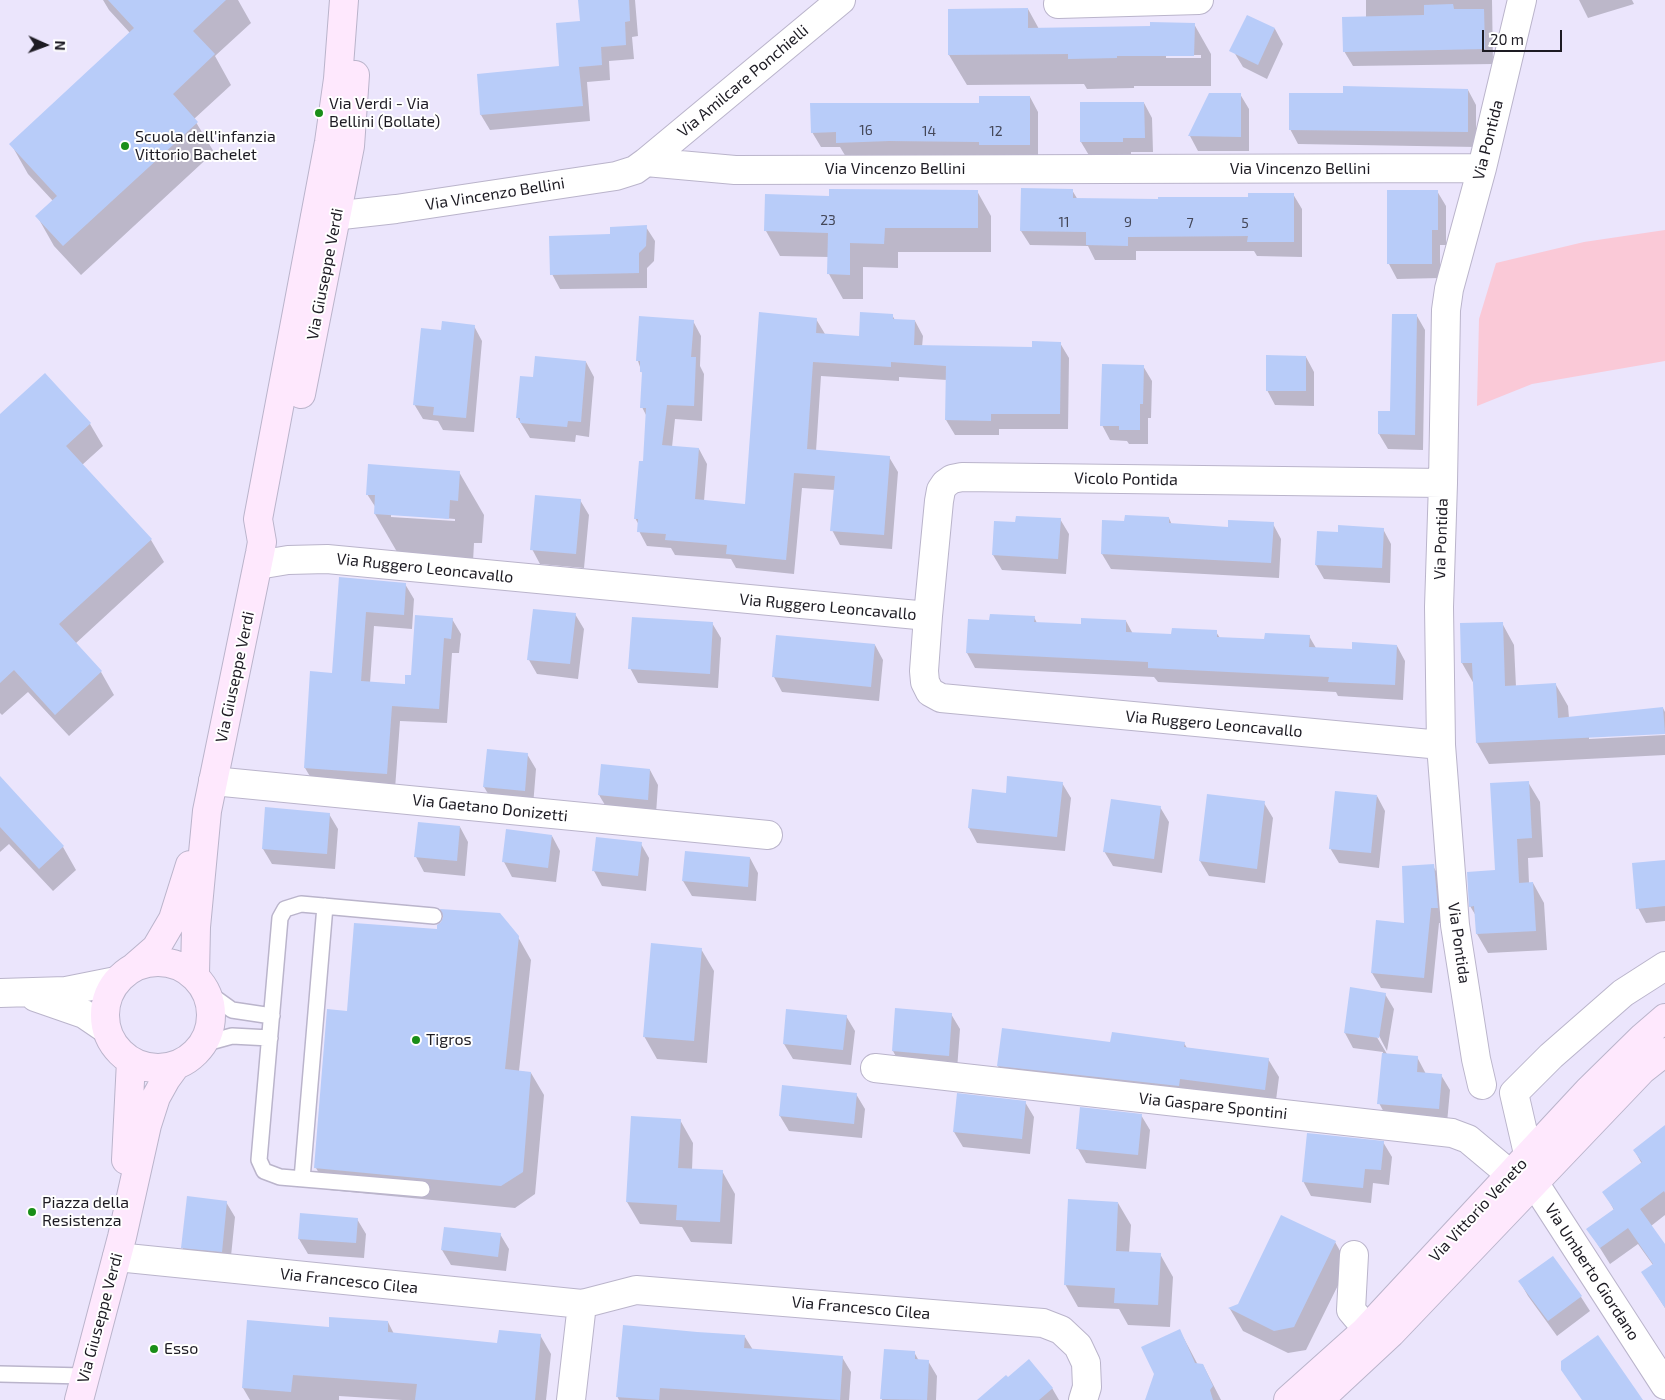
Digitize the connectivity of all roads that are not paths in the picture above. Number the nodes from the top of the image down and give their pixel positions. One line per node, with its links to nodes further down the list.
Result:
1 (344, 0): 9 (street, Via Giuseppe Verdi)
2 (353, 0): 9 (street, Via Giuseppe Verdi)
3 (841, 0): 7 (street, Via Amilcare Ponchielli)
4 (1199, 0): 6 (street)
5 (1522, 0): 8 (street, Via Pontida)
6 (1058, 4)
7 (646, 162): 8 (street, Via Vincenzo Bellini); 9 (street, Via Vincenzo Bellini)
8 (1482, 168): 10 (street, Via Pontida)
9 (326, 217): 11 (street, Via Giuseppe Verdi)
10 (1443, 483): 12 (street, Vicolo Pontida); 13 (street, Via Pontida)
11 (260, 554): 12 (street, Via Ruggero Leoncavallo); 14 (street, Via Giuseppe Verdi)
12 (928, 616): 13 (street, Via Ruggero Leoncavallo)
13 (1440, 745): 32 (street, Via Pontida)
14 (213, 781): 15 (street, Via Giuseppe Verdi); 16 (street, Via Gaetano Donizetti)
15 (207, 811): 20 (street, Via Giuseppe Verdi); 21 (street, Via Giuseppe Verdi)
16 (768, 835)
17 (325, 906): 18 (lane); 23 (lane); 34 (lane)
18 (434, 916)
19 (1665, 966): 33 (street)
20 (124, 975): 21 (street); 22 (street); 25 (street)
21 (201, 983): 23 (lane); 27 (street)
22 (11, 992): 25 (street)
23 (272, 1016): 26 (lane)
24 (1665, 1018): 33 (street, Via Vittorio Veneto)
25 (106, 1029): 29 (street)
26 (270, 1038): 27 (lane); 34 (lane)
27 (204, 1044): 30 (street)
28 (1665, 1052): 35 (street, Via Vittorio Veneto)
29 (131, 1061): 30 (street); 37 (street, Via Giuseppe Verdi)
30 (174, 1068): 37 (street, Via Giuseppe Verdi)
31 (875, 1068): 35 (street, Via Gaspare Spontini)
32 (1482, 1085)
33 (1529, 1156): 35 (street, Via Vittorio Veneto)
34 (302, 1179): 36 (lane)
35 (1523, 1180): 40 (street, Via Vittorio Veneto); 42 (street, Via Umberto Giordano); 47 (street, Via Vittorio Veneto)
36 (422, 1189)
37 (120, 1247): 39 (street, Via Francesco Cilea); 43 (street, Via Giuseppe Verdi)
38 (1354, 1255): 40 (street)
39 (582, 1304): 44 (street); 45 (street, Via Francesco Cilea)
40 (1367, 1329): 46 (street, Via Vittorio Veneto)
41 (0, 1374): 43 (lane)
42 (1665, 1385)
43 (82, 1388)
44 (571, 1400)
45 (1083, 1400)
46 (1288, 1400)
47 (1319, 1400)

